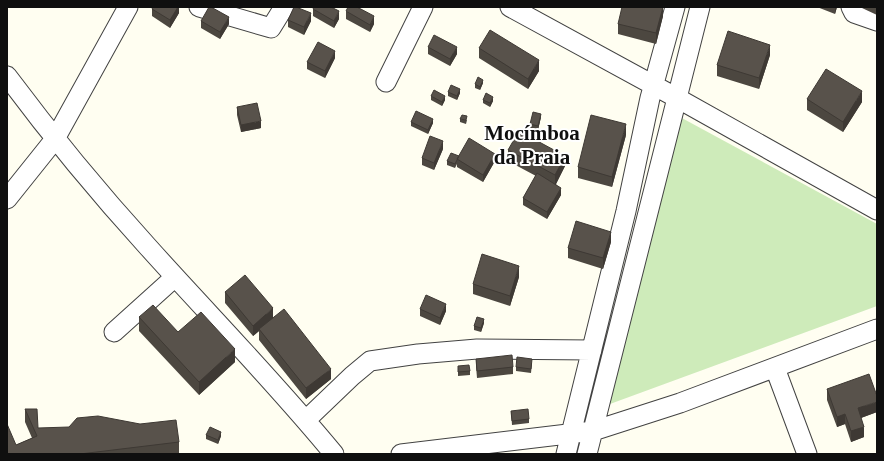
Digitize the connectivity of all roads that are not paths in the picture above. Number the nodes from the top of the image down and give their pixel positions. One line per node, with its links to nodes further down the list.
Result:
1 (128, 7): 14 (street)
2 (199, 7): 3 (street)
3 (284, 7)
4 (423, 7): 11 (street)
5 (510, 7): 12 (street)
6 (675, 7): 12 (street)
7 (700, 7): 13 (street)
8 (851, 7): 9 (street)
9 (877, 21)
10 (7, 76): 14 (street)
11 (386, 82)
12 (653, 86): 13 (street); 20 (street)
13 (677, 98): 16 (street); 23 (street)
14 (55, 139): 15 (street); 17 (street)
15 (7, 199)
16 (877, 210)
17 (175, 277): 19 (street); 22 (street)
18 (877, 329): 21 (street)
19 (114, 332)
20 (592, 350): 22 (street); 24 (street)
21 (775, 368): 23 (street); 29 (street)
22 (306, 420): 25 (street)
23 (593, 431): 24 (street); 28 (street)
24 (571, 434): 26 (street); 27 (street)
25 (334, 454)
26 (401, 454)
27 (566, 454)
28 (587, 454)
29 (807, 454)

